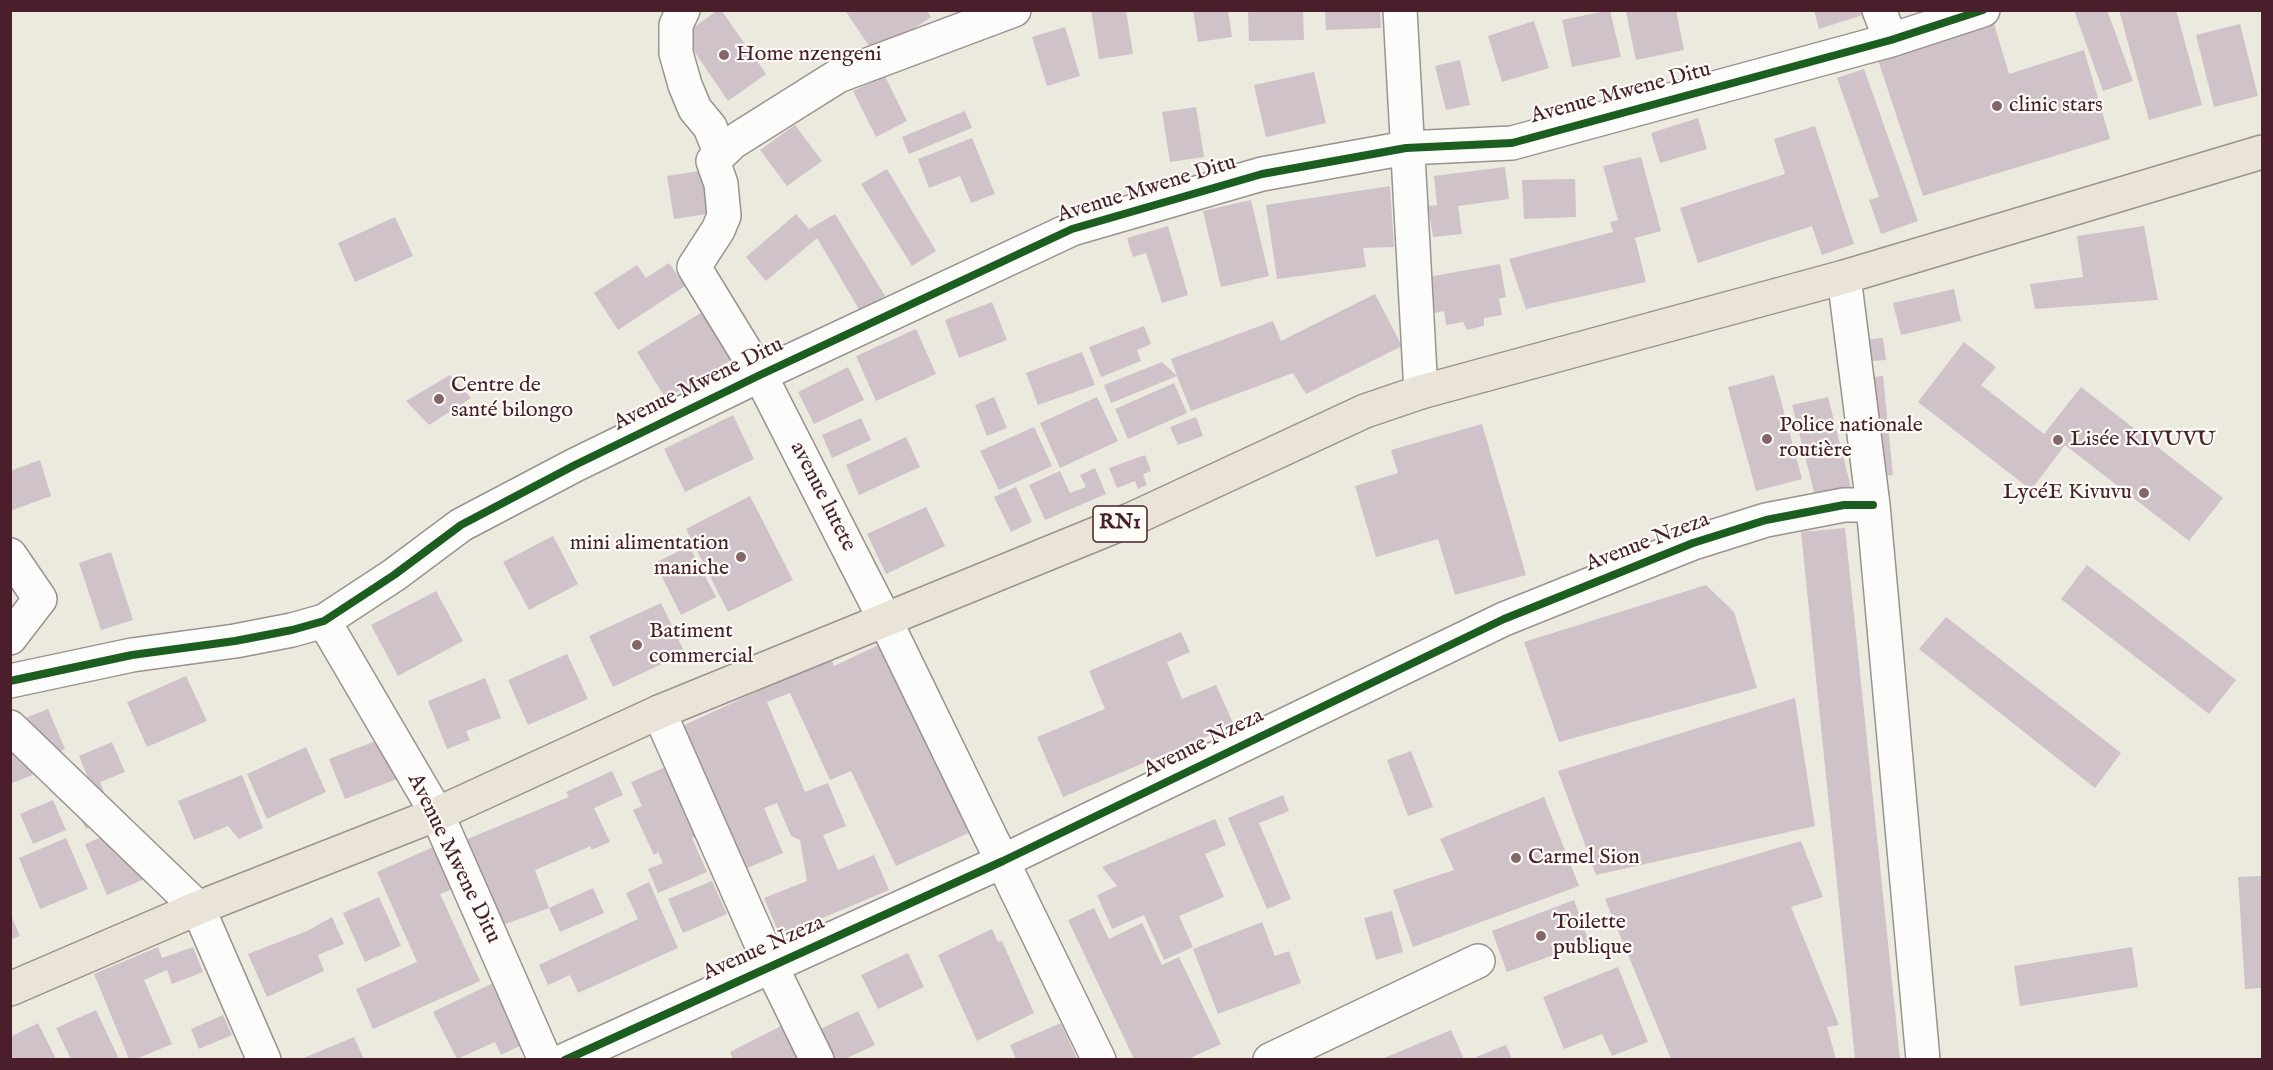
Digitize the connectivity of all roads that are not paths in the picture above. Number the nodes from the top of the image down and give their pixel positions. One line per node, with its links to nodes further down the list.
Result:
1 (683, 10): 6 (street)
2 (1014, 10): 6 (street)
3 (1400, 10): 7 (street)
4 (1983, 10): 5 (street, Avenue Mwene Ditu)
5 (1885, 25): 7 (street, Avenue Mwene Ditu)
6 (726, 147): 10 (street, avenue lutete)
7 (1406, 148): 10 (street, Avenue Mwene Ditu); 11 (street)
8 (2262, 152): 9 (highway, RN1)
9 (1844, 277): 11 (highway, RN1); 12 (street)
10 (760, 375): 14 (street, avenue lutete); 15 (street, Avenue Mwene Ditu)
11 (1421, 392): 14 (highway, RN1)
12 (1873, 505): 21 (street, Avenue Nzeza); 32 (street)
13 (10, 555): 16 (street)
14 (885, 620): 18 (highway, RN1); 21 (street, avenue lutete)
15 (324, 621): 17 (street); 20 (street, Avenue Mwene Ditu)
16 (10, 638)
17 (10, 681)
18 (659, 712): 20 (highway, RN1); 24 (street)
19 (10, 727): 22 (street)
20 (437, 814): 22 (highway, RN1); 27 (street, Avenue Mwene Ditu)
21 (1003, 861): 24 (street, Avenue Nzeza); 30 (street, avenue lutete)
22 (198, 908): 25 (highway, RN1); 26 (street)
23 (1478, 961): 31 (street)
24 (771, 966): 28 (street, Avenue Nzeza); 29 (street)
25 (10, 989)
26 (264, 1059)
27 (545, 1059)
28 (565, 1059)
29 (817, 1059)
30 (1099, 1059)
31 (1270, 1059)
32 (1923, 1059)

